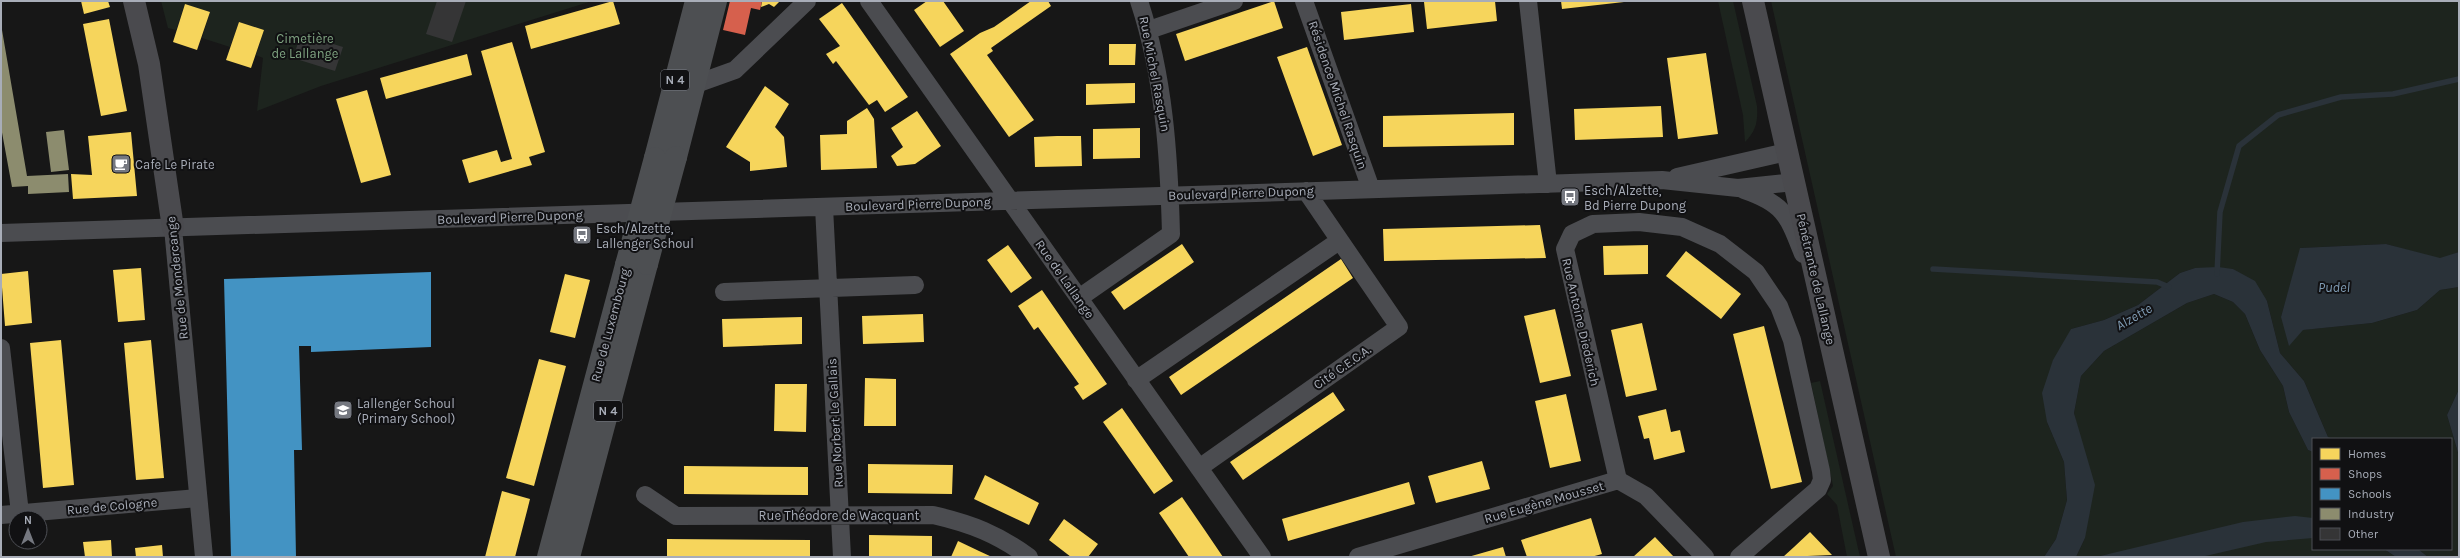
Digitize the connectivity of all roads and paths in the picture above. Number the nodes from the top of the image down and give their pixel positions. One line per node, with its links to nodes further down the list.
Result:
1 (134, 1): 25 (main road, Rue de Mondercange)
2 (696, 1): 12 (main road, Rue de Luxembourg / N 4)
3 (716, 1): 13 (main road, Rue de Luxembourg / N 4)
4 (807, 1): 13 (street)
5 (869, 1): 23 (street, Rue de Lallange)
6 (1139, 1): 11 (street, Rue Michel Rasquin)
7 (1234, 1): 11 (street)
8 (1304, 1): 20 (street, Résidence Michel Rasquin)
9 (1528, 1): 18 (street)
10 (1753, 1): 14 (main road, Pénétrante de Lallange)
11 (1149, 30): 22 (street, Rue Michel Rasquin)
12 (684, 49): 13 (main road); 15 (main road, Rue de Luxembourg / N 4)
13 (696, 84): 15 (main road, Rue de Luxembourg / N 4)
14 (1787, 152): 16 (street, Boulevard Pierre Dupong); 17 (main road, Pénétrante de Lallange)
15 (665, 157): 43 (main road, Rue de Luxembourg / N 4, bridge); 44 (main road, Rue de Luxembourg / N 4, bridge)
16 (1662, 180): 18 (street, Boulevard Pierre Dupong); 19 (street, Boulevard Pierre Dupong)
17 (1794, 182): 19 (street, Boulevard Pierre Dupong); 32 (main road, Pénétrante de Lallange)
18 (1548, 184): 20 (street, Boulevard Pierre Dupong)
19 (1738, 188): 32 (street, Boulevard Pierre Dupong)
20 (1371, 189): 21 (street, Boulevard Pierre Dupong)
21 (1306, 191): 22 (street, Boulevard Pierre Dupong); 27 (street, Cité C.E.C.A.)
22 (1170, 196): 23 (street, Boulevard Pierre Dupong); 31 (street, Rue Michel Rasquin)
23 (1010, 201): 24 (street, Boulevard Pierre Dupong); 31 (street, Rue de Lallange)
24 (824, 207): 25 (street, Boulevard Pierre Dupong); 29 (street, Rue Norbert Le Gallais)
25 (173, 228): 26 (street, Boulevard Pierre Dupong); 38 (street, Rue de Mondercange)
26 (1, 233)
27 (1339, 241): 34 (street); 35 (street, Cité C.E.C.A.)
28 (915, 285): 29 (street)
29 (828, 288): 30 (street); 41 (street, Rue Norbert Le Gallais)
30 (724, 292)
31 (1079, 298): 34 (street, Rue de Lallange)
32 (1821, 300): 51 (main road, Pénétrante de Lallange)
33 (1, 348): 39 (street)
34 (1136, 380): 35 (street, Rue de Lallange)
35 (1199, 468): 47 (street, Rue de Lallange)
36 (1618, 480): 48 (street, Rue Eugène Mousset); 49 (street, Rue Eugène Mousset); 50 (street, Rue Antoine Diederich)
37 (645, 495): 41 (street, Rue Théodore de Wacquant)
38 (198, 498): 40 (street, Rue de Cologne); 42 (street, Rue de Mondercange)
39 (20, 510)
40 (48, 511)
41 (839, 515): 45 (street, Rue Norbert Le Gallais); 46 (street, Rue Théodore de Wacquant)
42 (204, 557)
43 (548, 557)
44 (569, 557)
45 (842, 557)
46 (1029, 557)
47 (1262, 557)
48 (1358, 557)
49 (1705, 557)
50 (1739, 557)
51 (1879, 557)

